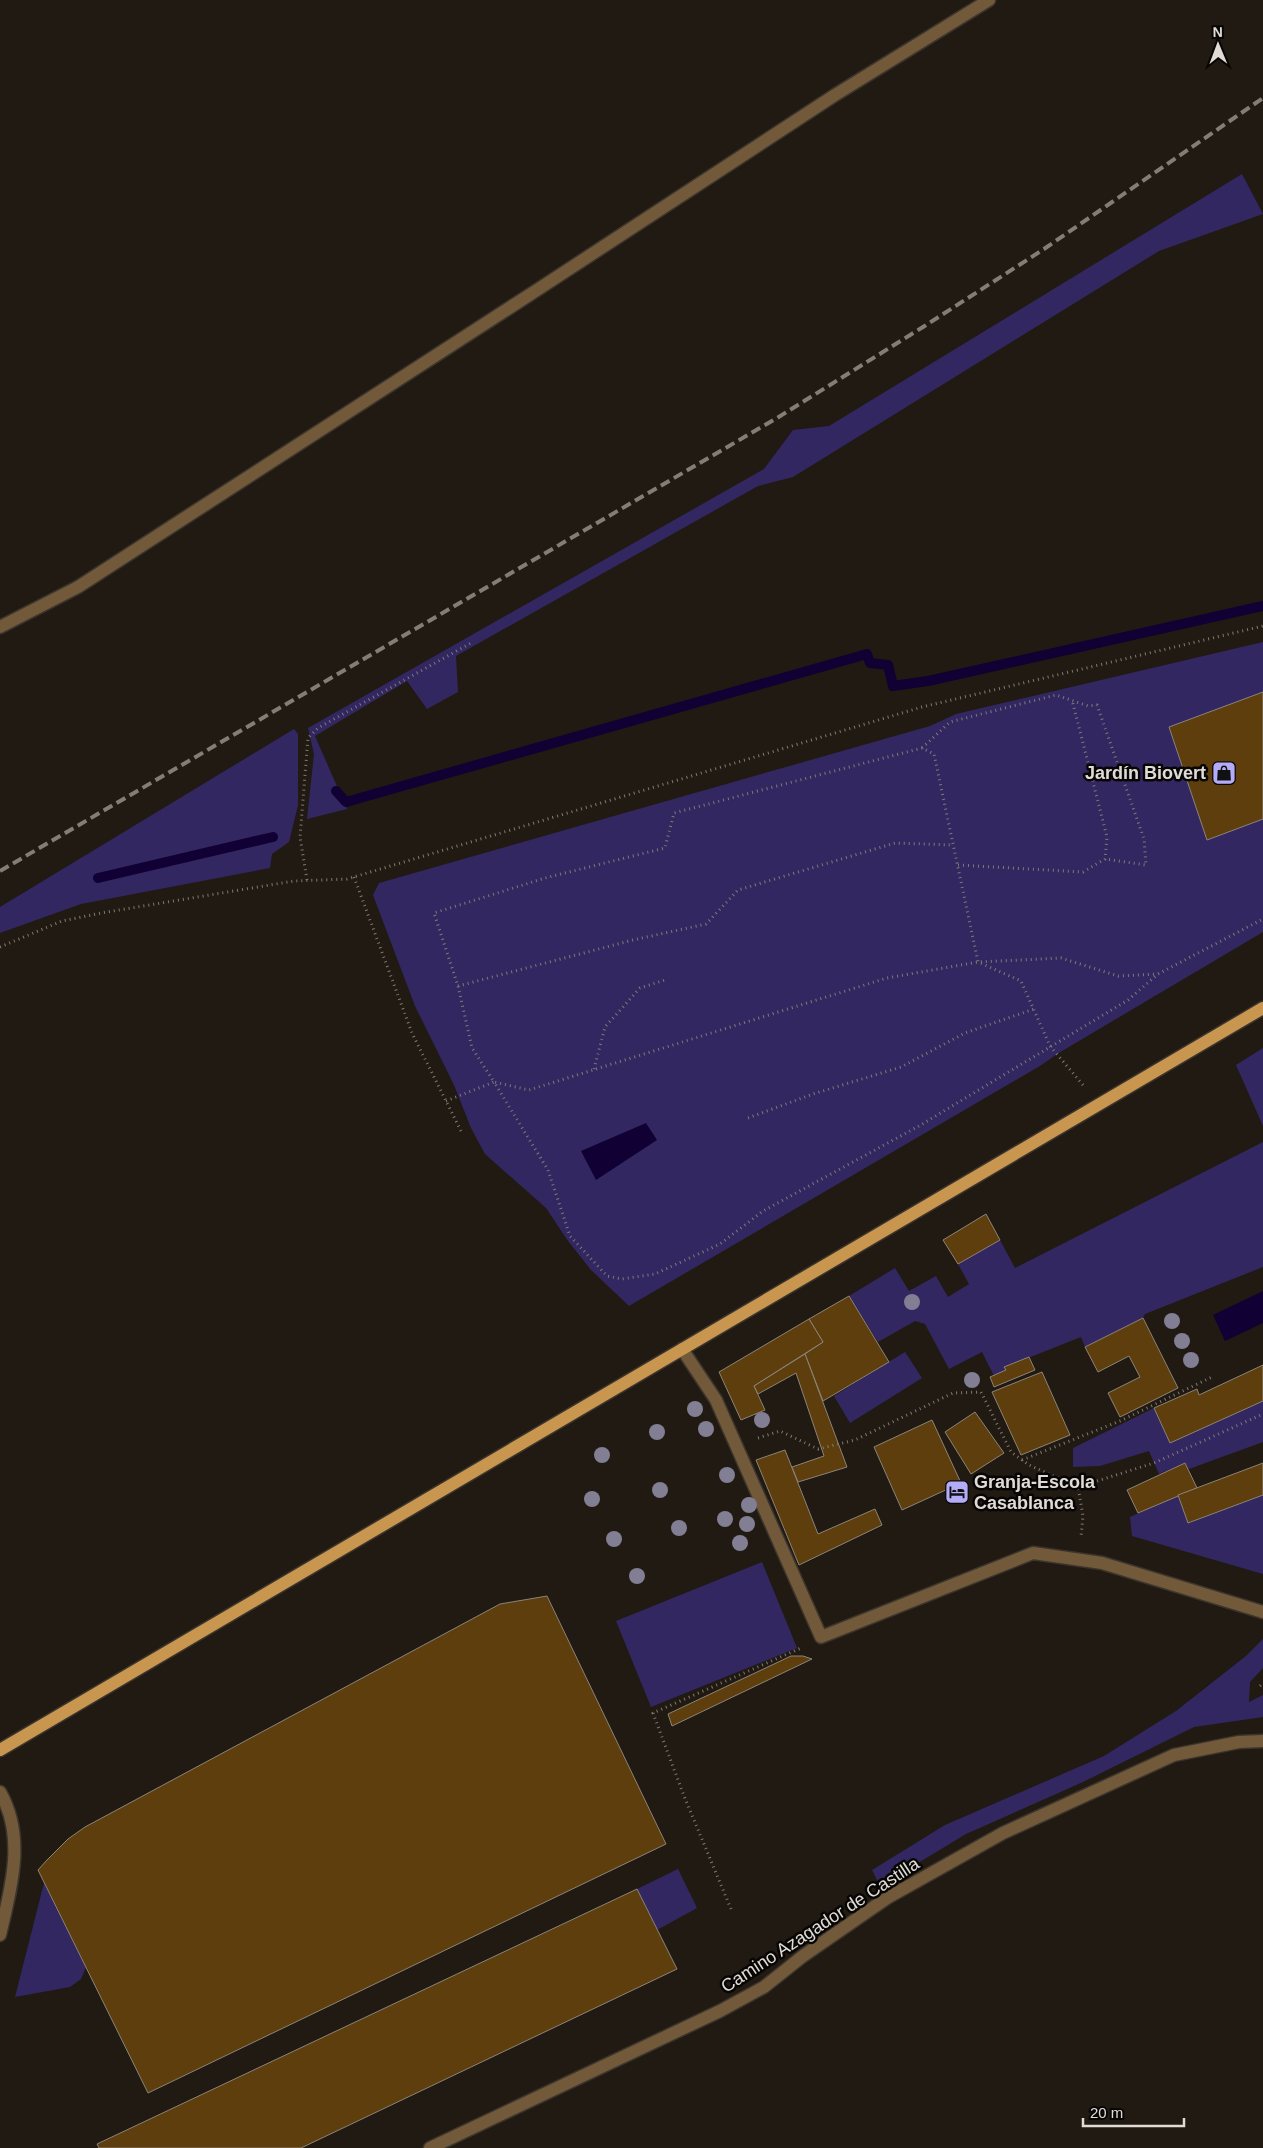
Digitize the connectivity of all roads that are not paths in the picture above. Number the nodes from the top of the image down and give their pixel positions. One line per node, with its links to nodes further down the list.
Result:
1 (989, 0): 2 (street)
2 (0, 627)
3 (1263, 1008): 4 (main road)
4 (682, 1349): 5 (street); 7 (main road)
5 (1263, 1612)
6 (1263, 1741): 10 (street, Camino Azagador de Castilla)
7 (0, 1750)
8 (0, 1792): 9 (street)
9 (0, 1935)
10 (430, 2148)

